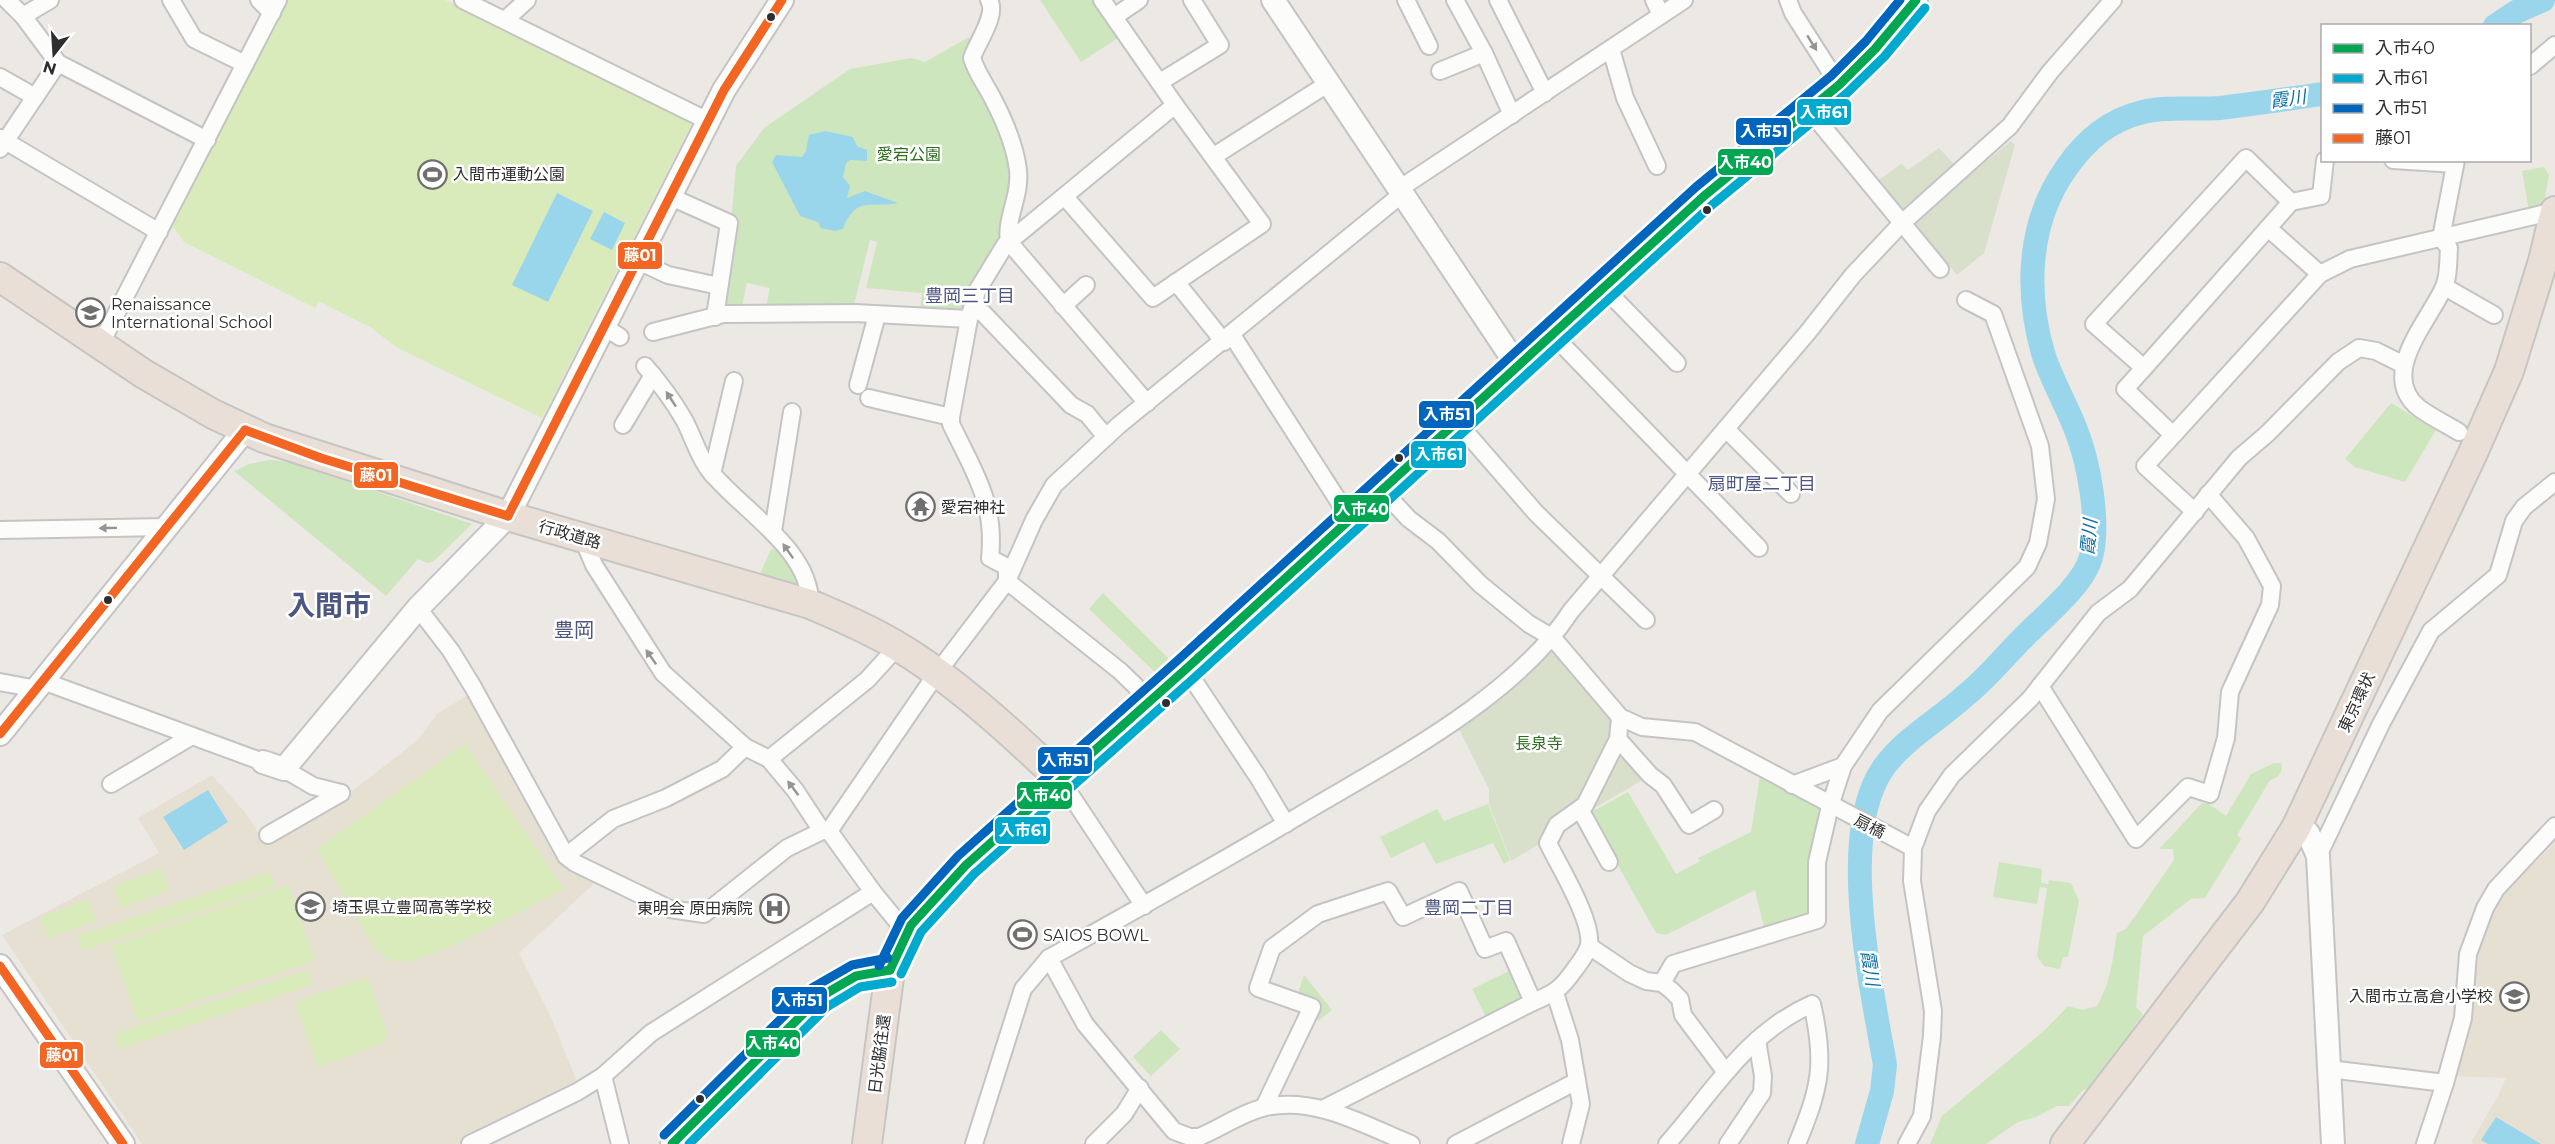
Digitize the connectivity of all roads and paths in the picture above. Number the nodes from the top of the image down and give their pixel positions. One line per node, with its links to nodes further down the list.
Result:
1 (7, 0): 22 (street)
2 (50, 0): 22 (street)
3 (171, 0): 30 (street)
4 (259, 0): 20 (street)
5 (463, 0): 24 (street)
6 (527, 0): 24 (street)
7 (782, 0): 42 (street)
8 (989, 0): 58 (street)
9 (1102, 0): 23 (street)
10 (1139, 0): 23 (street)
11 (1192, 0): 34 (street)
12 (1274, 0): 35 (street)
13 (1406, 0): 26 (street)
14 (1455, 0): 28 (street)
15 (1498, 0): 37 (street)
16 (1684, 0): 21 (street)
17 (1788, 0): 36 (street, one-way to 36)
18 (1916, 0): 36 (street)
19 (2113, 0): 54 (street)
20 (275, 6): 30 (street)
21 (1658, 8): 27 (street)
22 (22, 16): 29 (street)
23 (1114, 17): 34 (street)
24 (505, 20): 42 (street)
25 (2555, 45): 31 (street)
26 (1429, 46)
27 (1611, 49): 37 (street); 48 (street)
28 (1484, 53): 32 (street); 41 (street)
29 (58, 63): 38 (street); 43 (street)
30 (245, 64): 43 (street)
31 (2531, 64)
32 (1440, 72)
33 (0, 77): 38 (street)
34 (1160, 82): 39 (street)
35 (1329, 83): 45 (street); 49 (street)
36 (1839, 85): 40 (street)
37 (1545, 93): 41 (street)
38 (35, 97): 44 (street)
39 (1175, 105): 45 (street); 51 (street)
40 (1809, 110): 54 (street); 68 (street)
41 (1512, 115): 49 (street)
42 (708, 121): 50 (street)
43 (207, 140): 56 (street)
44 (1, 143): 56 (street)
45 (1214, 156): 64 (street)
46 (2325, 162): 52 (street)
47 (2456, 162): 57 (street)
48 (1657, 166)
49 (1401, 192): 77 (street); 81 (street)
50 (670, 197): 59 (street); 66 (street)
51 (1065, 197): 58 (street); 64 (street)
52 (2291, 201): 55 (street); 82 (street)
53 (2555, 211): 57 (street); 139 (highway, 東京環状)
54 (1901, 224): 60 (street); 89 (street)
55 (2268, 228): 62 (street); 82 (street)
56 (159, 232): 78 (street)
57 (2441, 238): 62 (street); 67 (street)
58 (1009, 242): 70 (street); 71 (street)
59 (638, 261): 66 (street); 101 (street)
60 (1940, 269)
61 (2555, 270): 139 (highway, 東京環状)
62 (2320, 274): 92 (street)
63 (0, 277): 78 (highway, 行政道路)
64 (1176, 282): 77 (street)
65 (1086, 285): 70 (street)
66 (719, 286): 74 (street)
67 (2445, 287): 73 (street); 80 (street)
68 (1604, 288): 76 (street); 79 (street)
69 (1966, 300): 128 (street)
70 (1063, 306): 84 (street)
71 (971, 314): 72 (street); 86 (street); 93 (street)
72 (877, 315): 74 (street); 86 (street)
73 (2494, 315)
74 (715, 317): 75 (street)
75 (653, 332)
76 (1553, 335): 81 (street); 95 (street)
77 (1228, 338): 84 (street); 102 (street)
78 (100, 345): 90 (highway, 行政道路)
79 (1677, 363)
80 (2404, 365): 91 (street); 99 (street)
81 (1518, 366): 87 (street)
82 (2144, 368): 92 (street)
83 (734, 381): 94 (street)
84 (1148, 403): 93 (street)
85 (792, 412): 105 (street)
86 (951, 417): 109 (street)
87 (1457, 422): 97 (street); 108 (street)
88 (623, 425): 94 (street, one-way to 88)
89 (1726, 429): 95 (street); 98 (street)
90 (244, 430): 101 (highway, 行政道路); 103 (street)
91 (2459, 432)
92 (2172, 434): 100 (street)
93 (1106, 437): 109 (street)
94 (712, 474): 105 (street)
95 (1686, 475): 107 (street); 108 (street)
96 (2555, 482): 139 (street)
97 (1382, 489): 102 (street); 113 (street)
98 (1791, 494)
99 (2208, 494): 100 (street); 119 (street)
100 (2195, 512): 119 (street)
101 (508, 516): 106 (highway, 行政道路); 111 (street)
102 (1350, 519): 115 (street)
103 (167, 527): 104 (street, one-way to 104); 118 (street)
104 (0, 530)
105 (773, 531): 110 (street, one-way to 105)
106 (589, 539): 110 (highway, 行政道路); 125 (street, one-way to 106)
107 (1759, 548)
108 (1600, 576): 112 (street); 113 (street)
109 (1007, 581): 116 (street); 120 (street)
110 (810, 604): 114 (highway, 行政道路)
111 (418, 608): 127 (street); 141 (street)
112 (1646, 620)
113 (1553, 638): 121 (street); 135 (street)
114 (898, 646): 116 (highway, 行政道路); 126 (street)
115 (1186, 669): 120 (street); 135 (street)
116 (938, 673): 129 (highway, 行政道路); 137 (street)
117 (0, 682): 118 (street)
118 (40, 685): 122 (street); 123 (street)
119 (2040, 686): 140 (street)
120 (1150, 700): 129 (street)
121 (1620, 717): 124 (street); 131 (street, 扇橋)
122 (0, 734)
123 (192, 736): 127 (street); 130 (street)
124 (1618, 739): 133 (street); 134 (street)
125 (745, 747): 126 (street); 141 (street)
126 (769, 759): 137 (street, one-way to 126)
127 (273, 766): 138 (street)
128 (1843, 766): 131 (street); 132 (street)
129 (1060, 779): 144 (street); 145 (highway, 日光脇往還)
130 (111, 784)
131 (1792, 785): 132 (street, 扇橋)
132 (1833, 808): 140 (street, 扇橋); 150 (street)
133 (1580, 809): 142 (street); 146 (street)
134 (1714, 810)
135 (1286, 824): 144 (street)
136 (2555, 826): 158 (street)
137 (826, 831): 141 (street); 143 (street)
138 (268, 836)
139 (2307, 839): 154 (street); 176 (highway, 東京環状); 177 (highway, 東京環状)
140 (1908, 846): 175 (street)
141 (566, 856)
142 (1609, 862)
143 (873, 892): 145 (street); 156 (street)
144 (1143, 906): 147 (street)
145 (905, 931): 149 (highway, 日光脇往還)
146 (1589, 946): 150 (street); 151 (street)
147 (1049, 958): 159 (street); 167 (street)
148 (0, 966): 162 (street)
149 (890, 970): 165 (street); 166 (highway, 日光脇往還)
150 (1662, 983): 155 (street)
151 (1555, 993): 152 (street); 157 (street)
152 (1533, 1002): 160 (street); 161 (street)
153 (1757, 1040): 155 (street); 173 (street); 174 (street)
154 (2329, 1069): 158 (street); 178 (street)
155 (1725, 1071): 172 (street)
156 (603, 1076): 163 (street); 164 (street)
157 (1577, 1081): 170 (street); 171 (street)
158 (2445, 1083): 179 (street)
159 (1140, 1088): 160 (street); 168 (street)
160 (1264, 1107): 161 (street)
161 (1323, 1109): 169 (street)
162 (123, 1144)
163 (470, 1144)
164 (620, 1144)
165 (672, 1144)
166 (867, 1144)
167 (974, 1144)
168 (1094, 1144)
169 (1411, 1144)
170 (1456, 1144)
171 (1571, 1144)
172 (1666, 1144)
173 (1728, 1144)
174 (1797, 1144)
175 (1907, 1144)
176 (2066, 1144)
177 (2083, 1144)
178 (2333, 1144)
179 (2424, 1144)

